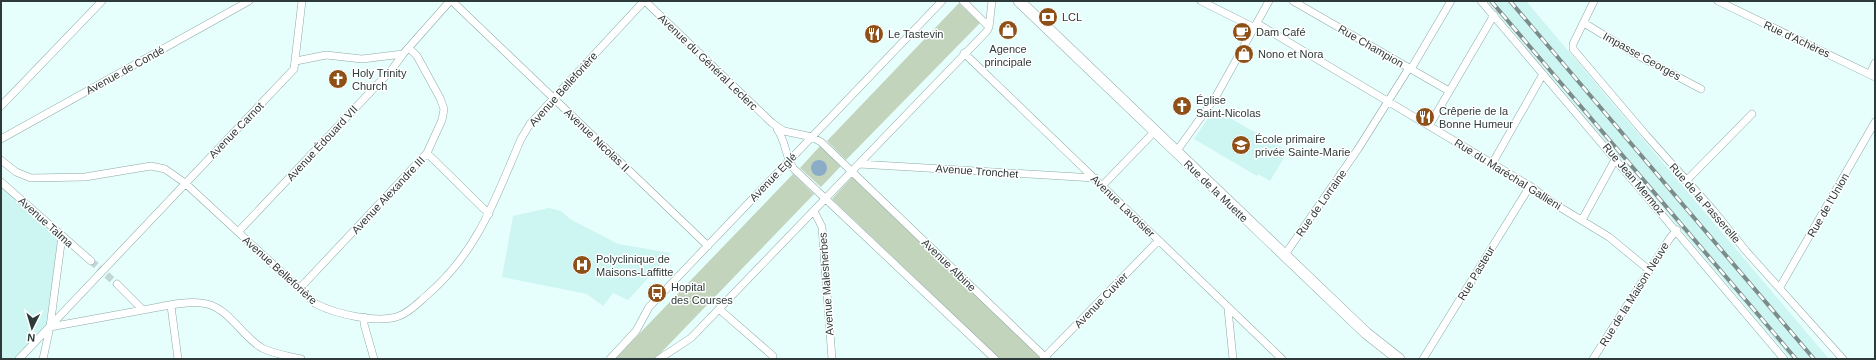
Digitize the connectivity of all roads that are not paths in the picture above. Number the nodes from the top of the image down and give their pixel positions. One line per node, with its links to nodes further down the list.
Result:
1 (102, 1): 33 (street)
2 (249, 1): 41 (street, Avenue de Condé)
3 (302, 1): 24 (street)
4 (451, 1): 21 (street); 31 (street, Avenue Nicolas II)
5 (644, 1): 31 (street, Avenue Belleforière); 36 (street, Avenue du Général Leclerc)
6 (942, 1): 40 (street, Avenue Eglé)
7 (963, 1): 20 (street)
8 (992, 1): 20 (street)
9 (1201, 1): 19 (street, Rue du Maréchal Gallieni)
10 (1269, 1): 19 (street)
11 (1293, 1): 26 (street, Rue Champion)
12 (1451, 1): 26 (street, Rue de Lorraine)
13 (1481, 1): 17 (street, Rue Jean Mermoz)
14 (1594, 1): 18 (street)
15 (1718, 1): 28 (street, Rue d'Achères)
16 (1024, 2): 38 (street, Rue de la Muette)
17 (1494, 16): 27 (street, Rue Jean Mermoz); 30 (street)
18 (1584, 23): 29 (street, Impasse Georges); 52 (street, Rue de la Passerelle)
19 (1257, 26): 32 (street, Rue du Maréchal Gallieni); 43 (street)
20 (989, 27): 22 (street)
21 (409, 48): 23 (street); 44 (street, Avenue Alexandre III)
22 (964, 53): 48 (street); 51 (street, Avenue Lavoisier)
23 (404, 54): 24 (street); 62 (street, Avenue Édouard VII)
24 (296, 61): 54 (street, Avenue Carnot)
25 (1875, 63): 28 (street)
26 (1410, 69): 30 (street, Rue Champion); 32 (street, Rue de Lorraine)
27 (1543, 74): 45 (street, Rue Jean Mermoz); 49 (street)
28 (1872, 76)
29 (1701, 89)
30 (1449, 91): 37 (street)
31 (554, 98): 59 (street, Avenue Belleforière); 65 (street, Avenue Nicolas II)
32 (1388, 102): 37 (street, Rue du Maréchal Gallieni); 66 (street, Rue de Lorraine)
33 (1, 106)
34 (1752, 114): 52 (street)
35 (1875, 122): 39 (street, Rue de l'Union)
36 (772, 123): 40 (street, Avenue du Général Leclerc); 47 (street, Avenue du Général Leclerc)
37 (1429, 126): 49 (street, Rue du Maréchal Gallieni)
38 (1155, 131): 43 (street, Rue de la Muette); 55 (street)
39 (1868, 135): 42 (street); 70 (street, Rue de l'Union)
40 (812, 137): 47 (street, Avenue Eglé); 50 (street, Avenue du Général Leclerc)
41 (1, 139)
42 (1875, 139)
43 (1176, 152): 66 (street, Rue de la Muette)
44 (427, 153): 59 (street); 71 (street, Avenue Alexandre III)
45 (1616, 158): 60 (street); 61 (street, Rue Jean Mermoz)
46 (1, 160): 54 (street, Avenue Belleforière)
47 (788, 162): 57 (street); 65 (street, Avenue Eglé)
48 (859, 164): 50 (street); 51 (street, Avenue Tronchet)
49 (1492, 164): 56 (street, Rue du Maréchal Gallieni)
50 (851, 171): 57 (street); 79 (street, Avenue Albine)
51 (1095, 178): 55 (street, Avenue Lavoisier)
52 (1686, 181): 70 (street, Rue de la Passerelle)
53 (1, 182): 63 (street, Avenue Talma)
54 (185, 183): 62 (street, Avenue Belleforière); 77 (street, Avenue Carnot)
55 (1103, 185): 64 (street, Avenue Lavoisier)
56 (1530, 186): 60 (street, Rue du Maréchal Gallieni); 92 (street, Rue Pasteur)
57 (826, 198): 58 (street); 88 (street)
58 (814, 210): 73 (street); 87 (street, Avenue Malesherbes)
59 (489, 214): 76 (street, Avenue Belleforière)
60 (1582, 220): 68 (street, Rue du Maréchal Gallieni)
61 (1677, 230): 68 (street, Rue de la Maison Neuve); 94 (street, Rue Jean Mermoz)
62 (238, 232): 71 (street, Avenue Belleforière)
63 (62, 236): 67 (street, Avenue Talma); 77 (street)
64 (1158, 241): 74 (street, Avenue Lavoisier); 79 (street, Avenue Cuvier)
65 (708, 246): 85 (street, Avenue Eglé)
66 (1284, 256): 91 (street, Rue de la Muette)
67 (91, 261)
68 (1649, 270): 93 (street, Rue de la Maison Neuve)
69 (117, 284): 75 (street)
70 (1780, 287): 95 (street, Rue de la Passerelle)
71 (300, 288): 76 (street, Avenue Belleforière)
72 (171, 306): 75 (street); 82 (street); 83 (street)
73 (719, 309): 78 (street); 86 (street)
74 (1228, 309): 89 (street); 90 (street, Avenue Lavoisier)
75 (143, 310): 77 (street)
76 (364, 317): 84 (street)
77 (50, 328): 80 (street, Avenue Carnot); 81 (street)
78 (773, 356)
79 (1045, 358)
80 (19, 359)
81 (43, 359)
82 (178, 359)
83 (301, 359)
84 (374, 359)
85 (610, 359)
86 (659, 359)
87 (832, 359)
88 (995, 359)
89 (1233, 359)
90 (1282, 359)
91 (1399, 359)
92 (1423, 359)
93 (1593, 359)
94 (1784, 359)
95 (1843, 359)

